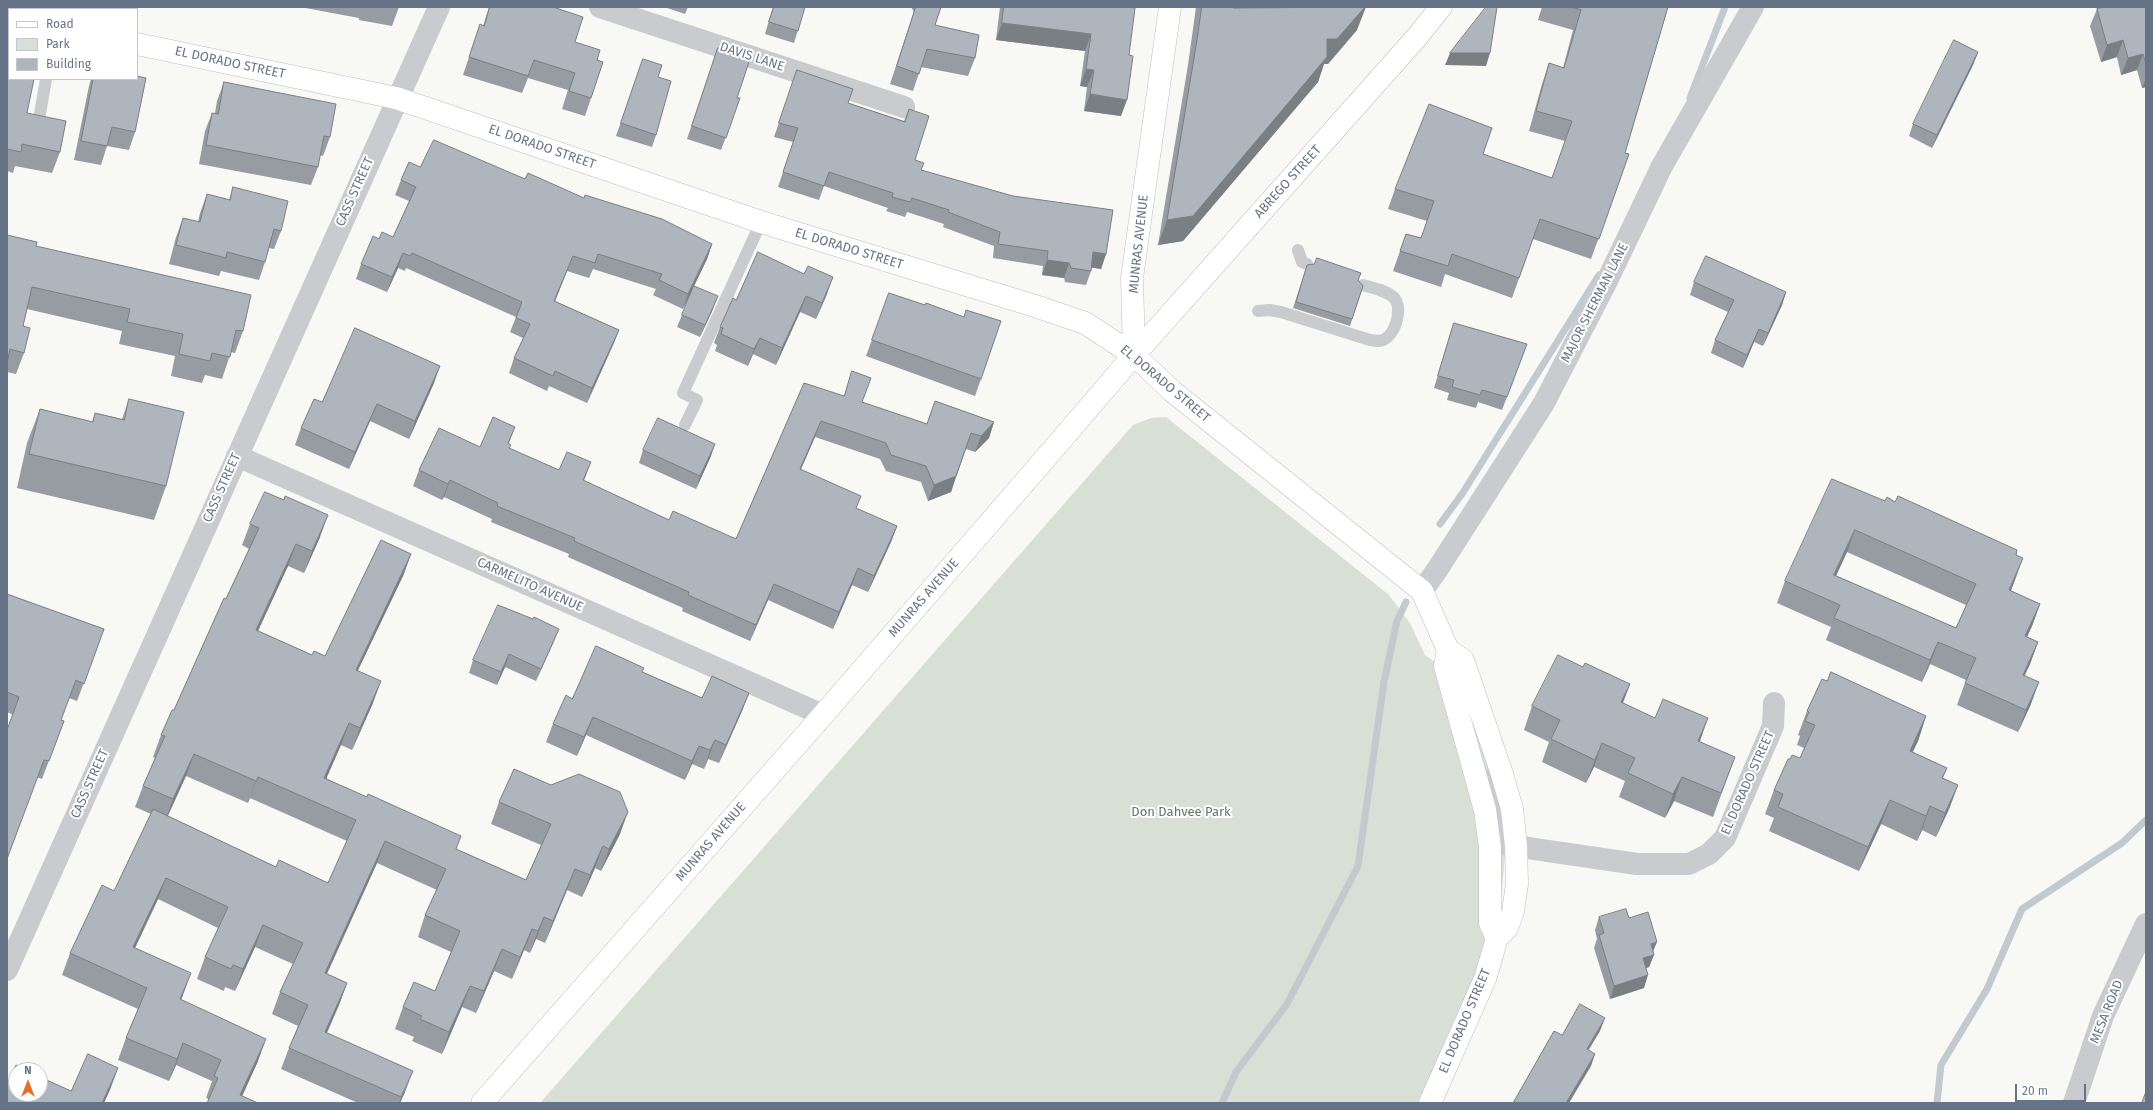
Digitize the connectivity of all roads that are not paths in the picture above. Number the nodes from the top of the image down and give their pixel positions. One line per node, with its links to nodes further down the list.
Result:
1 (439, 7): 8 (street, CASS STREET)
2 (600, 7): 9 (street, DAVIS LANE)
3 (1170, 7): 16 (street, MUNRAS AVENUE)
4 (1441, 7): 16 (street, ABREGO STREET)
5 (1753, 7): 19 (street, MAJOR SHERMAN LANE)
6 (138, 44): 8 (street, EL DORADO STREET)
7 (46, 80): 10 (lane)
8 (396, 98): 11 (street, EL DORADO STREET); 18 (street, CASS STREET)
9 (904, 107)
10 (37, 131)
11 (761, 222): 16 (street, EL DORADO STREET); 17 (lane)
12 (1298, 250): 13 (lane)
13 (1307, 264)
14 (1364, 285): 15 (lane)
15 (1258, 311)
16 (1134, 355): 19 (street, EL DORADO STREET); 22 (street, MUNRAS AVENUE)
17 (685, 425)
18 (237, 456): 22 (street, CARMELITO AVENUE); 27 (street, CASS STREET)
19 (1422, 590): 20 (street, EL DORADO STREET)
20 (1448, 650): 23 (street, EL DORADO STREET); 24 (street, EL DORADO STREET)
21 (1774, 702): 24 (street, EL DORADO STREET)
22 (823, 715): 28 (street, MUNRAS AVENUE)
23 (1476, 775): 24 (street); 26 (street, EL DORADO STREET)
24 (1516, 846): 26 (street, EL DORADO STREET)
25 (2146, 924): 30 (street, MESA ROAD)
26 (1497, 938): 29 (street, EL DORADO STREET)
27 (7, 970)
28 (482, 1103)
29 (1430, 1103)
30 (2074, 1103)

